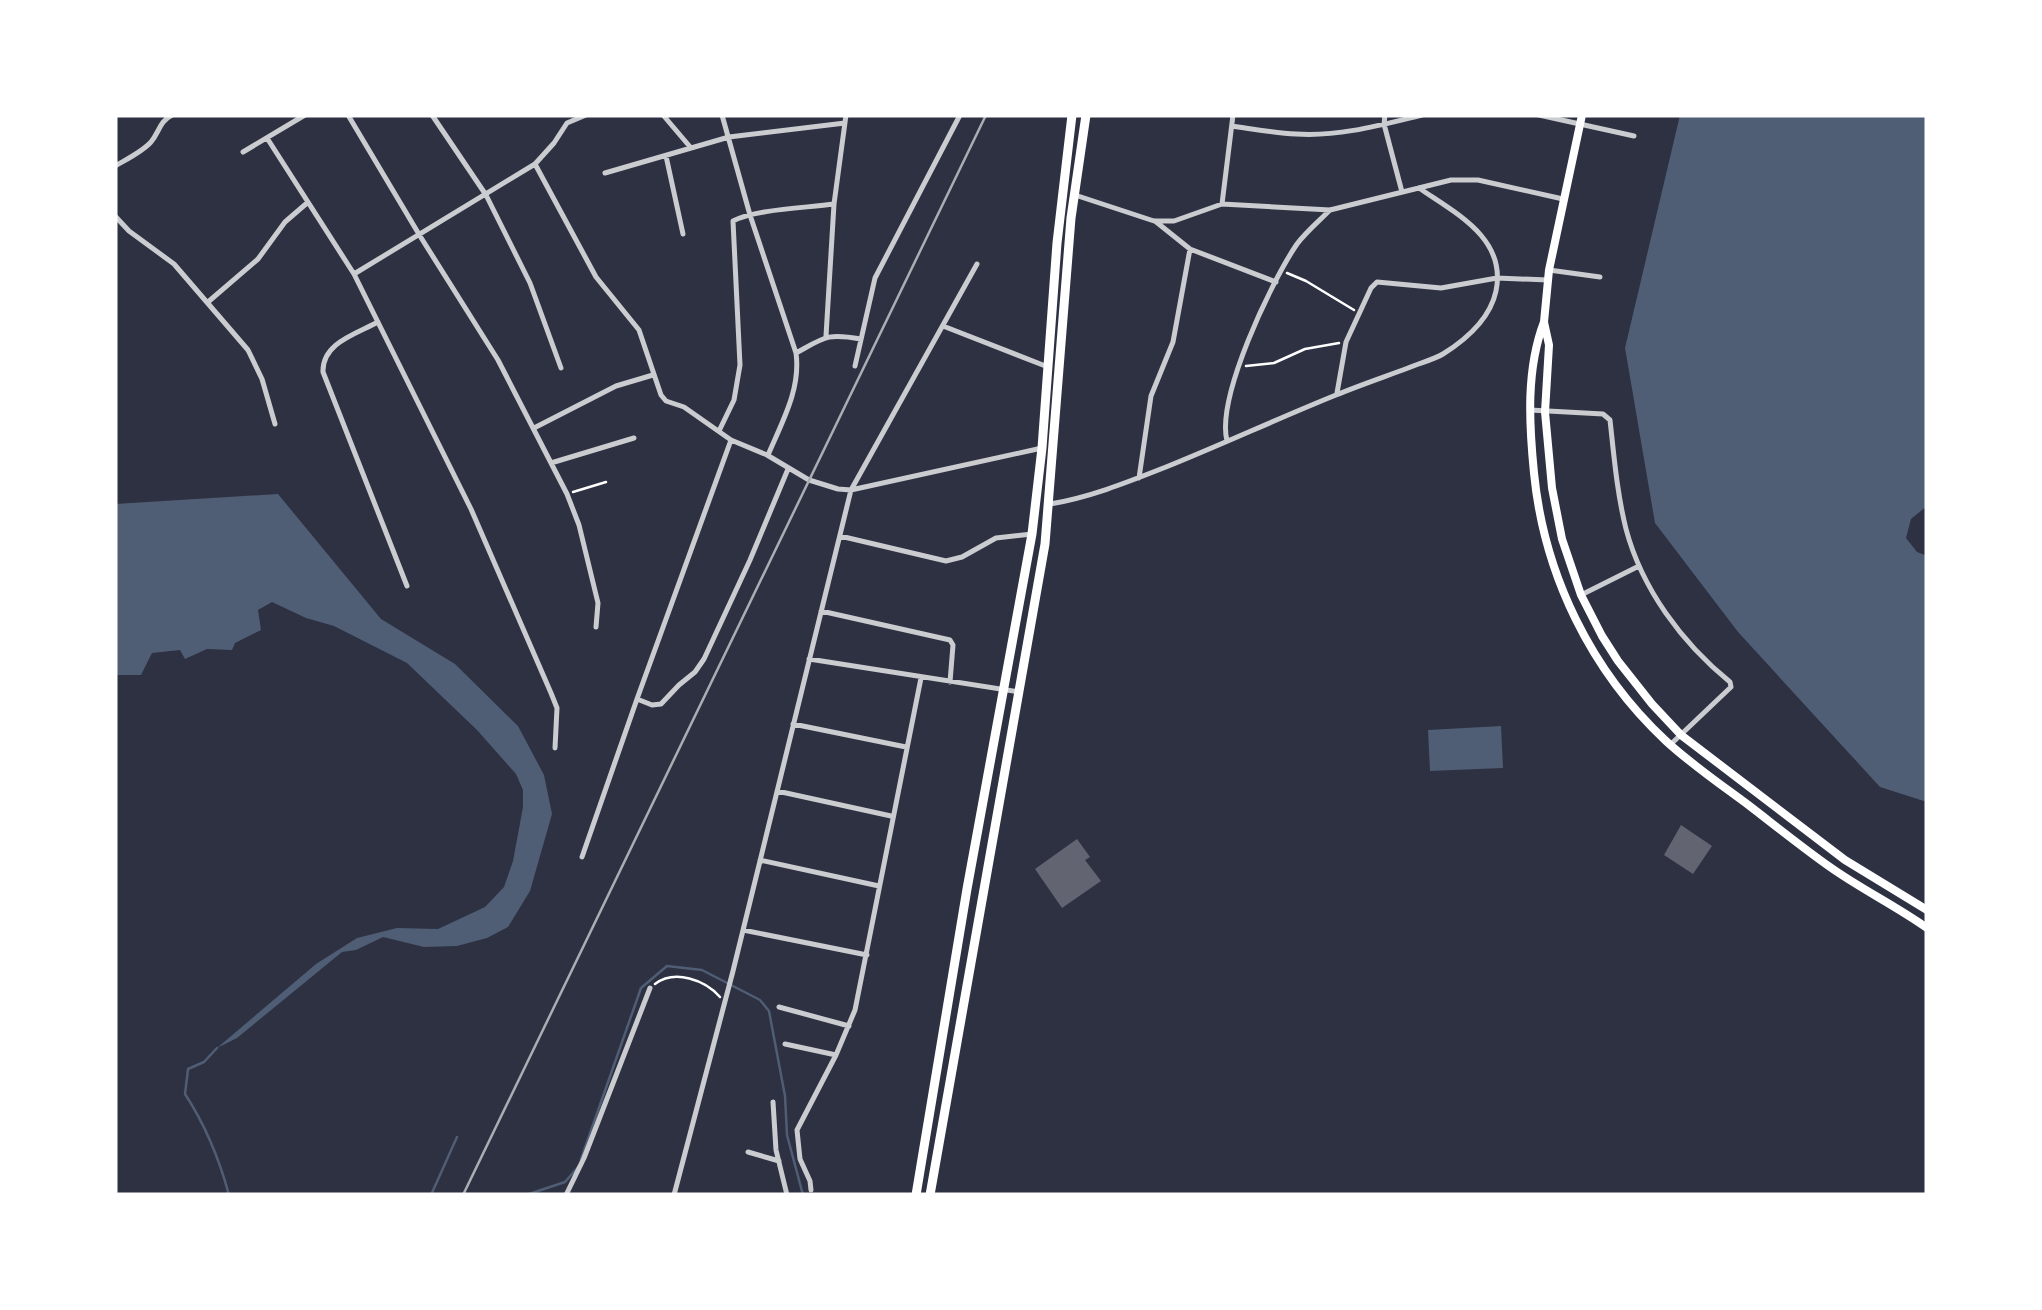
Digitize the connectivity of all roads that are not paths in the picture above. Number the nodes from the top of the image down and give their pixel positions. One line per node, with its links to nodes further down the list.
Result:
1 (172, 115): 17 (street)
2 (305, 115): 25 (street)
3 (348, 115): 45 (street)
4 (432, 115): 35 (street)
5 (560, 115): 19 (street)
6 (586, 115): 19 (street)
7 (663, 115): 26 (street)
8 (722, 115): 24 (street)
9 (846, 115): 20 (street)
10 (960, 115): 58 (street)
11 (1072, 115): 61 (main road)
12 (1086, 115): 34 (main road)
13 (1234, 115): 22 (street)
14 (1385, 115): 21 (street)
15 (1422, 115): 21 (street)
16 (1539, 115): 18 (street)
17 (161, 118): 30 (street)
18 (1581, 119): 23 (street); 36 (main road)
19 (566, 122): 29 (street)
20 (845, 123): 24 (street); 38 (street)
21 (1384, 124): 22 (street); 33 (street)
22 (1232, 126): 39 (street)
23 (1634, 136)
24 (729, 137): 26 (street); 41 (street)
25 (267, 138): 27 (street); 37 (street)
26 (692, 148): 28 (street)
27 (243, 152)
28 (666, 156): 31 (street); 44 (street)
29 (535, 164): 35 (street); 63 (street)
30 (115, 166)
31 (605, 173)
32 (1419, 188): 33 (street); 36 (street); 51 (street)
33 (1402, 192): 40 (street)
34 (1074, 194): 43 (street); 79 (main road)
35 (486, 196): 45 (street); 62 (street)
36 (1564, 200): 49 (main road)
37 (308, 204): 48 (street); 53 (street)
38 (834, 204): 41 (street); 57 (street)
39 (1222, 204): 40 (street); 43 (street)
40 (1330, 210): 52 (street)
41 (750, 215): 59 (street); 69 (street)
42 (115, 216): 53 (street)
43 (1154, 221): 46 (street)
44 (682, 234)
45 (420, 236): 48 (street); 68 (street)
46 (1190, 250): 52 (street); 77 (street)
47 (977, 264): 56 (street)
48 (354, 274): 54 (street)
49 (1548, 275): 50 (street); 51 (street); 55 (main road)
50 (1600, 277)
51 (1497, 278): 64 (street); 64 (street)
52 (1276, 282): 72 (street)
53 (208, 302): 67 (street)
54 (378, 322): 83 (street); 97 (street)
55 (1544, 322): 65 (main road); 66 (main road)
56 (942, 326): 61 (street); 78 (street)
57 (826, 336): 58 (street); 59 (street)
58 (861, 339): 60 (street)
59 (796, 353): 74 (street)
60 (855, 366)
61 (1048, 367): 73 (main road)
62 (561, 368)
63 (652, 375): 68 (street); 69 (street)
64 (1337, 394): 72 (street)
65 (1530, 410): 66 (street); 95 (main road)
66 (1545, 412): 82 (street); 84 (main road)
67 (275, 424)
68 (534, 428): 75 (street)
69 (719, 431): 71 (street)
70 (634, 438): 75 (street)
71 (732, 440): 74 (street); 92 (street)
72 (1227, 441): 77 (street)
73 (1042, 448): 78 (street); 80 (main road)
74 (768, 455): 76 (street)
75 (551, 463): 86 (street)
76 (788, 469): 78 (street); 92 (street)
77 (1139, 478): 79 (street)
78 (851, 490): 81 (street)
79 (1050, 504): 91 (main road)
80 (1032, 534): 81 (street); 90 (main road)
81 (840, 536): 85 (street)
82 (1639, 566): 84 (street); 94 (street)
83 (407, 586)
84 (1580, 595): 94 (main road)
85 (821, 611): 87 (street); 89 (street)
86 (596, 627)
87 (809, 659): 88 (street); 93 (street)
88 (921, 678): 89 (street); 96 (street)
89 (950, 682): 90 (street)
90 (1002, 690): 91 (street); 110 (main road)
91 (1020, 692): 111 (main road)
92 (636, 699): 100 (street)
93 (793, 724): 96 (street); 98 (street)
94 (1680, 735): 95 (street); 103 (main road)
95 (1670, 745): 104 (main road)
96 (906, 747): 99 (street)
97 (555, 748)
98 (777, 791): 99 (street); 101 (street)
99 (892, 816): 102 (street)
100 (582, 858)
101 (760, 860): 102 (street); 107 (street)
102 (879, 886): 108 (street)
103 (1900, 894): 104 (main road); 105 (main road)
104 (1892, 906): 106 (main road)
105 (1927, 910)
106 (1927, 928)
107 (743, 930): 108 (street); 123 (street)
108 (868, 955): 113 (street)
109 (650, 988): 122 (street)
110 (951, 990): 111 (street); 119 (main road)
111 (966, 994): 121 (main road)
112 (779, 1008): 113 (street)
113 (849, 1026): 115 (street)
114 (785, 1044): 115 (street)
115 (836, 1055): 120 (street)
116 (773, 1102): 118 (street)
117 (748, 1152): 118 (street)
118 (779, 1162): 124 (street)
119 (919, 1182): 121 (main road); 125 (main road)
120 (812, 1190)
121 (931, 1190)
122 (566, 1195)
123 (674, 1195)
124 (787, 1195)
125 (916, 1195)

